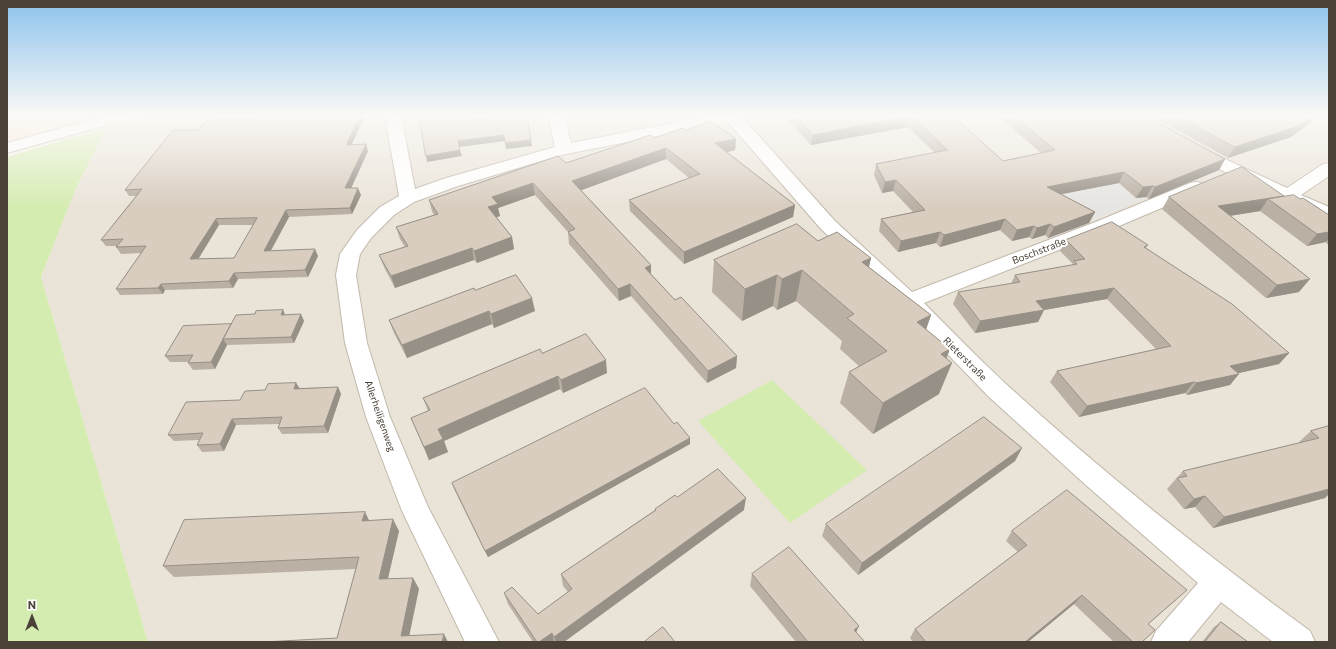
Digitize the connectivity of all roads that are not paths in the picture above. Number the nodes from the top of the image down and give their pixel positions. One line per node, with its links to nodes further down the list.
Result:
1 (399, 146): 10 (street)
2 (563, 146): 6 (street)
3 (582, 146): 6 (street, Allerheiligenweg)
4 (758, 146): 12 (street, Rieterstraße)
5 (1186, 146): 8 (street)
6 (564, 150): 10 (street, Allerheiligenweg)
7 (1329, 168): 9 (street)
8 (1234, 171): 9 (street); 12 (street, Boschstraße)
9 (1287, 196): 11 (street)
10 (408, 198): 14 (street, Allerheiligenweg)
11 (1329, 214)
12 (909, 301): 13 (street, Rieterstraße)
13 (1219, 582): 15 (street); 16 (street, Rieterstraße)
14 (483, 642)
15 (1168, 642)
16 (1299, 642)

